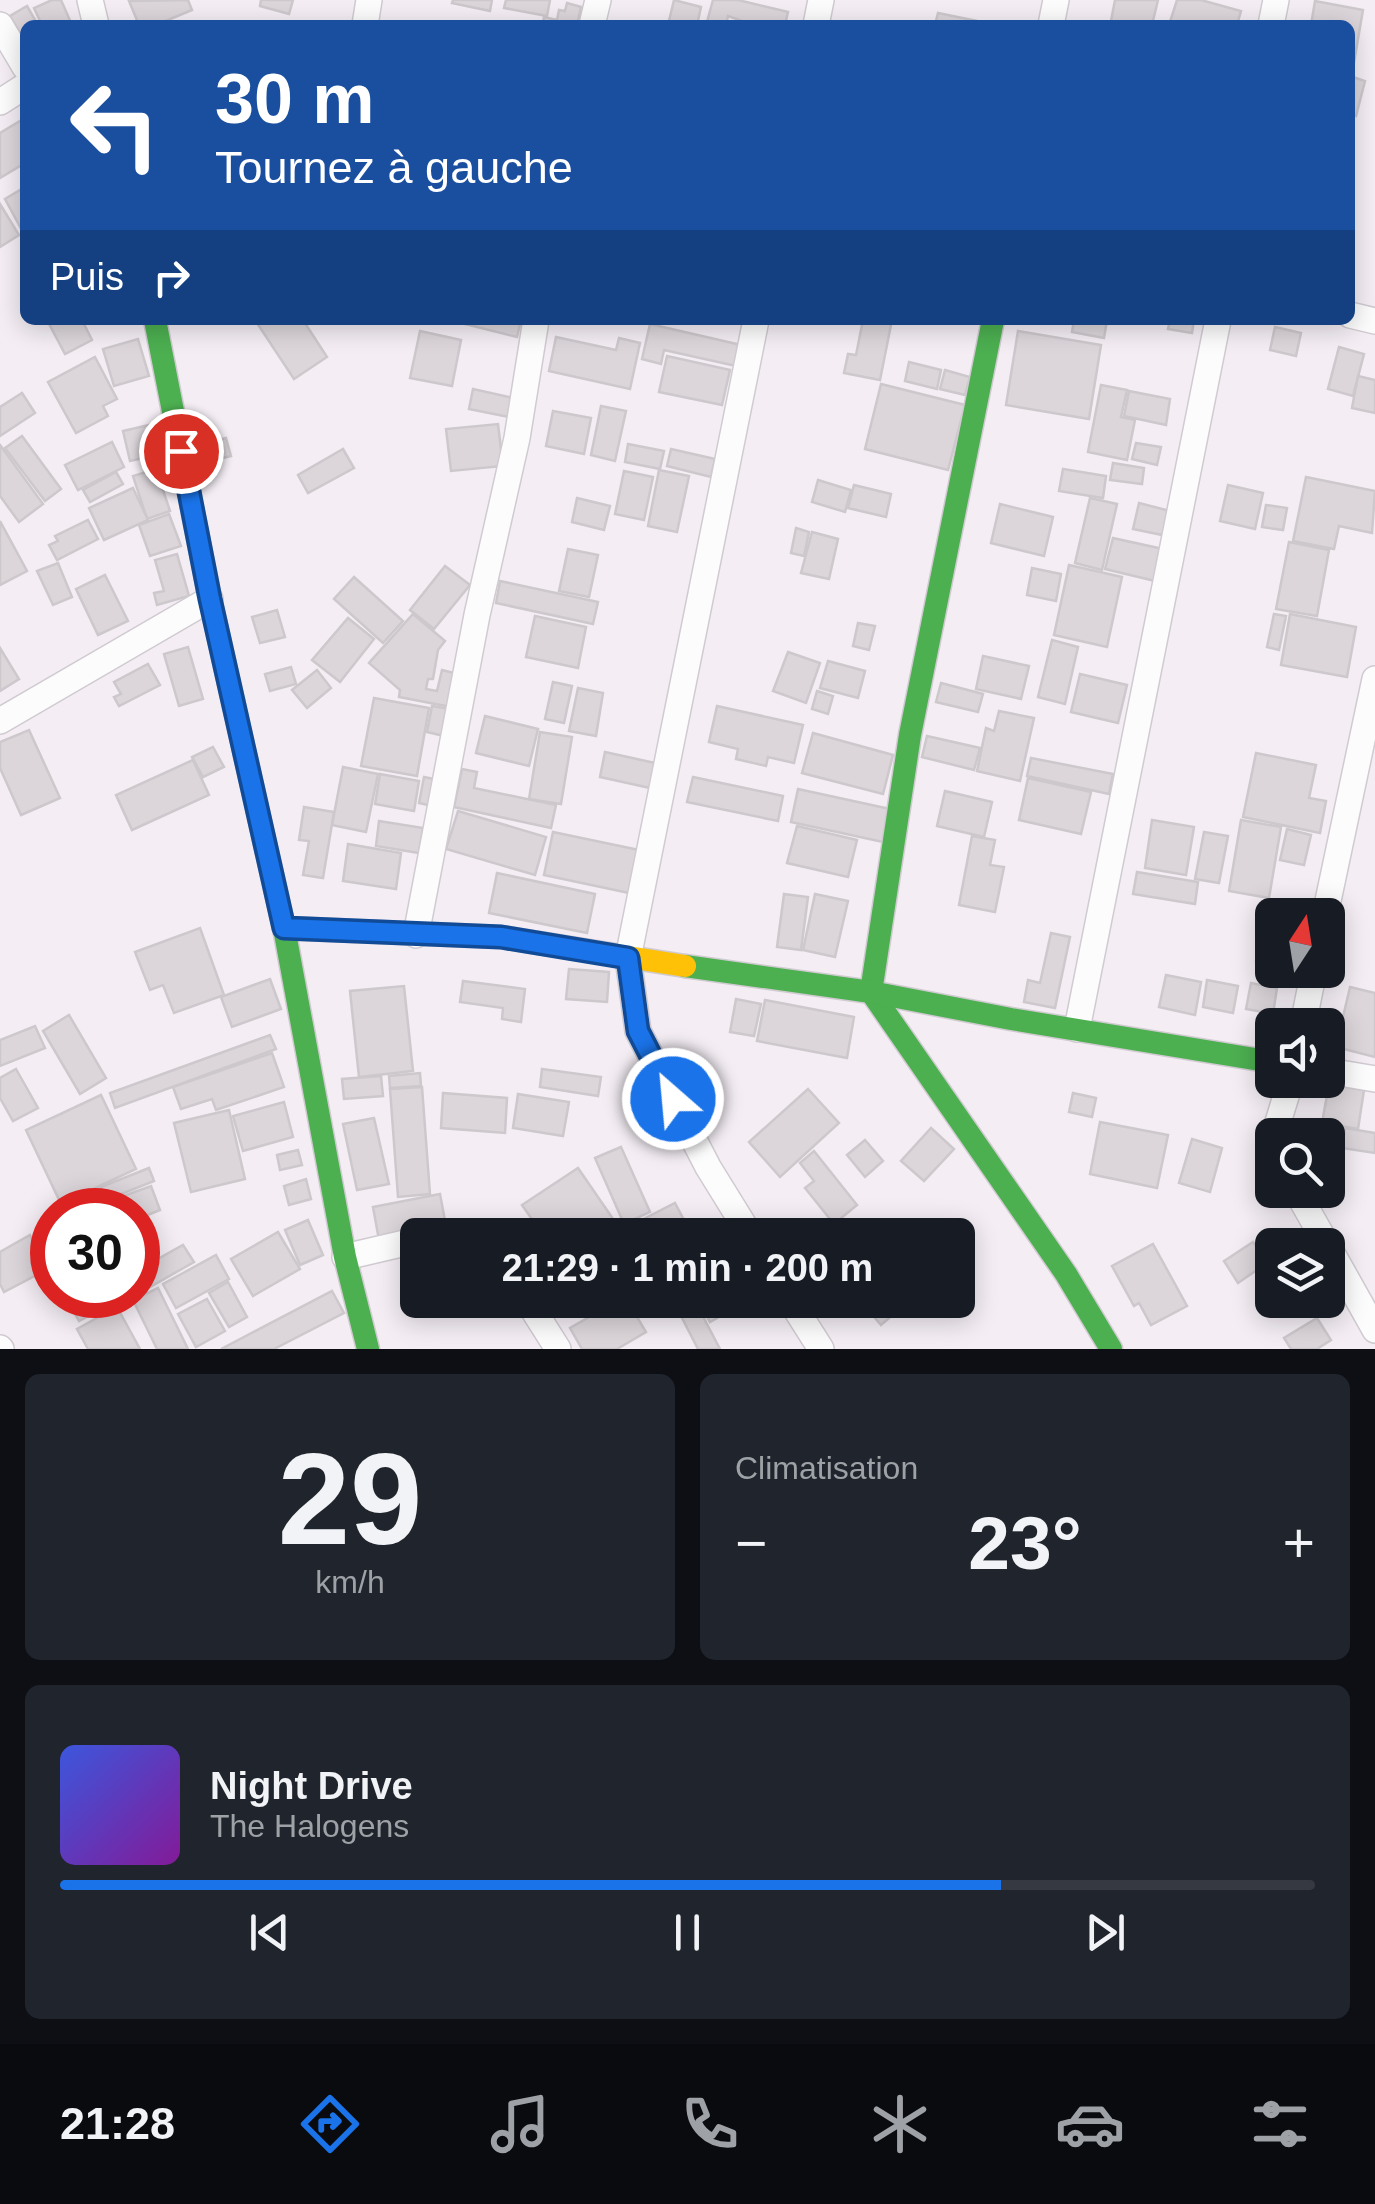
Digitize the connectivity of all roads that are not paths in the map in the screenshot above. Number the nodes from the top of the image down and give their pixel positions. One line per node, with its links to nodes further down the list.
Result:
1 (0, 24): 2 (street)
2 (20, 58)
3 (156, 325): 8 (street)
4 (535, 325): 13 (street)
5 (755, 325): 14 (street)
6 (991, 325): 15 (street)
7 (1217, 325): 16 (street)
8 (210, 599): 10 (street); 12 (street)
9 (1375, 679): 11 (street)
10 (0, 721)
11 (1329, 898)
12 (284, 928): 13 (street); 22 (street)
13 (416, 935): 14 (street)
14 (628, 958): 15 (street); 20 (street)
15 (872, 992): 16 (street); 30 (street)
16 (1076, 1029): 17 (street)
17 (1255, 1059)
18 (1345, 1073): 19 (street)
19 (1375, 1079)
20 (740, 1218)
21 (400, 1244): 22 (street)
22 (345, 1257): 27 (street)
23 (1345, 1278): 26 (street)
24 (538, 1318): 28 (street)
25 (801, 1318): 29 (street)
26 (1375, 1330)
27 (368, 1349)
28 (558, 1349)
29 (821, 1349)
30 (1111, 1349)

